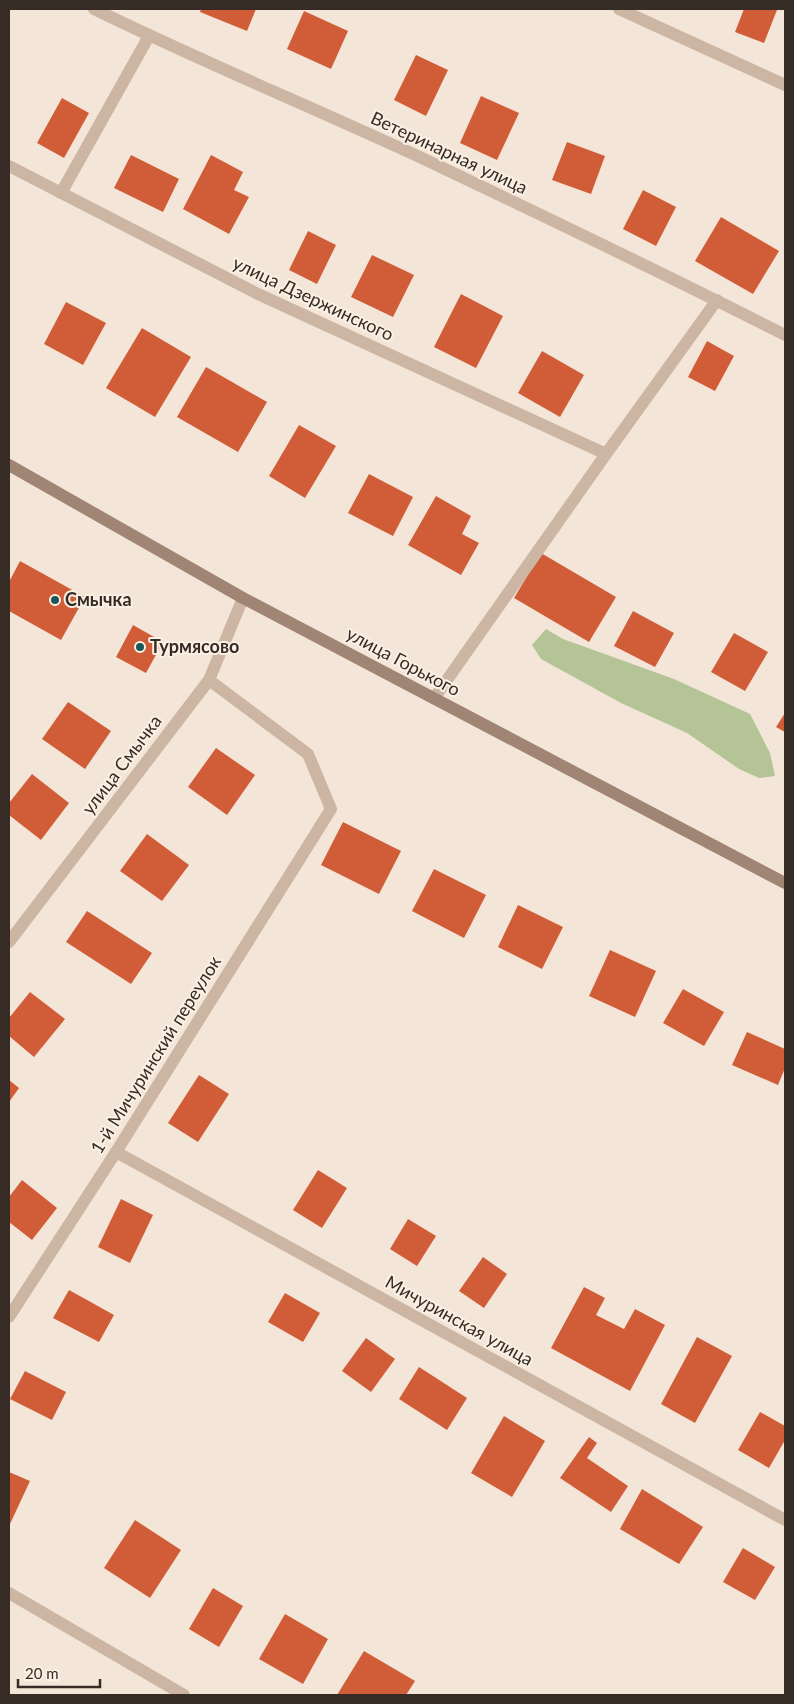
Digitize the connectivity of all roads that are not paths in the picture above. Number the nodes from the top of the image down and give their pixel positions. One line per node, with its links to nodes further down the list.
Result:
1 (94, 9): 3 (street, Ветеринарная улица)
2 (619, 9): 4 (street)
3 (149, 36): 6 (street); 7 (street, Ветеринарная улица)
4 (785, 85)
5 (9, 166): 6 (street, улица Дзержинского)
6 (61, 193): 9 (street, улица Дзержинского)
7 (717, 300): 8 (street, Ветеринарная улица); 9 (street)
8 (785, 335)
9 (606, 454): 13 (street)
10 (9, 465): 11 (main road, улица Горького)
11 (243, 598): 12 (street, улица Смычка); 13 (main road, улица Горького)
12 (209, 680): 15 (street, улица Смычка); 16 (street, 1-й Мичуринский переулок)
13 (435, 697): 14 (main road, улица Горького)
14 (785, 883)
15 (9, 942)
16 (116, 1152): 17 (street, 1-й Мичуринский переулок); 18 (street, Мичуринская улица)
17 (9, 1317)
18 (785, 1520)
19 (9, 1593): 20 (street)
20 (184, 1695)

